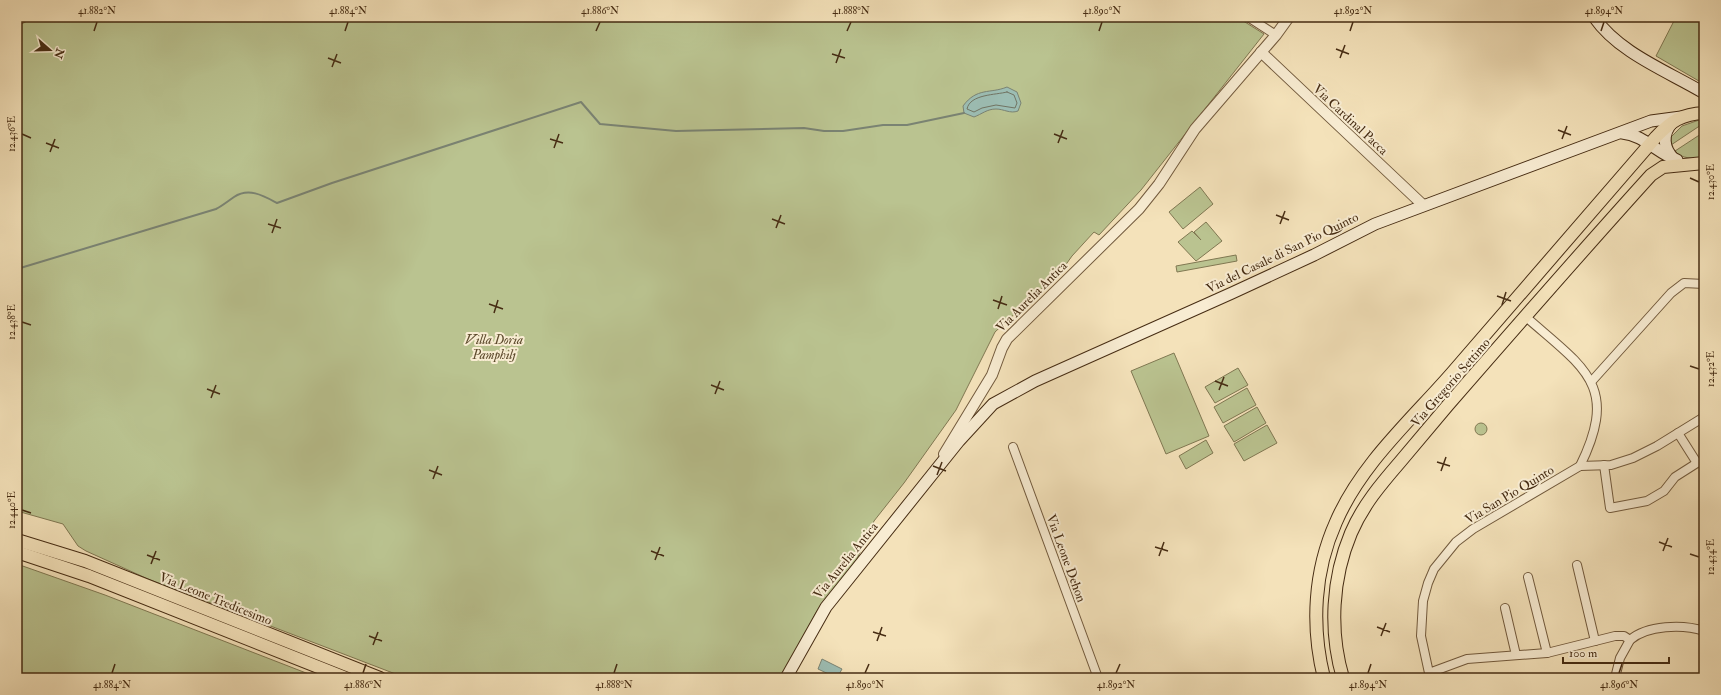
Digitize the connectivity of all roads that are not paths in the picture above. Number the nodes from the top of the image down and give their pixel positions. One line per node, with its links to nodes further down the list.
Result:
1 (25, 17): 5 (street)
2 (1248, 17): 6 (street)
3 (1289, 17): 6 (street, Via Aurelia Antica)
4 (1594, 17): 8 (main road)
5 (17, 21)
6 (1276, 35): 7 (street, Via Aurelia Antica)
7 (1261, 52): 16 (street, Via Cardinal Pacca); 19 (street, Via Aurelia Antica)
8 (1704, 93)
9 (1704, 113): 10 (main road)
10 (1677, 119): 11 (main road, Via del Casale di San Pio Quinto); 12 (main road, Via Gregorio Settimo); 13 (main road)
11 (1621, 133): 12 (main road); 16 (main road, Via del Casale di San Pio Quinto)
12 (1650, 144): 13 (main road); 42 (main road, Via Gregorio Settimo)
13 (1676, 160): 15 (main road)
14 (1704, 163): 15 (main road, Via Gregorio Settimo)
15 (1688, 164): 18 (main road, Via Gregorio Settimo)
16 (1423, 205): 21 (main road, Via del Casale di San Pio Quinto)
17 (1704, 284): 20 (street)
18 (1526, 317): 20 (street); 43 (main road, Via Gregorio Settimo)
19 (992, 375): 21 (street); 27 (street, Via Aurelia Antica)
20 (1591, 382): 26 (street)
21 (993, 404): 27 (main road, Via del Casale di San Pio Quinto)
22 (1704, 417): 23 (street, Via San Pio Quinto)
23 (1678, 433): 25 (street, Via San Pio Quinto); 25 (street)
24 (1013, 447): 41 (street, Via Leone Dehon)
25 (1604, 465): 26 (street, Via San Pio Quinto)
26 (1580, 466): 37 (street, Via San Pio Quinto)
27 (932, 475): 40 (main road, Via Aurelia Antica)
28 (17, 540): 39 (main road, Via Leone Tredicesimo)
29 (17, 552): 38 (main road, Via Leone Tredicesimo)
30 (1576, 565): 35 (street)
31 (1528, 577): 36 (street)
32 (1505, 608): 37 (street)
33 (1704, 631): 34 (street)
34 (1630, 640): 35 (street); 44 (street)
35 (1595, 641): 36 (street)
36 (1546, 653): 37 (street)
37 (1516, 655)
38 (346, 678)
39 (380, 678)
40 (786, 678)
41 (1098, 678)
42 (1324, 678)
43 (1343, 678)
44 (1615, 678)

